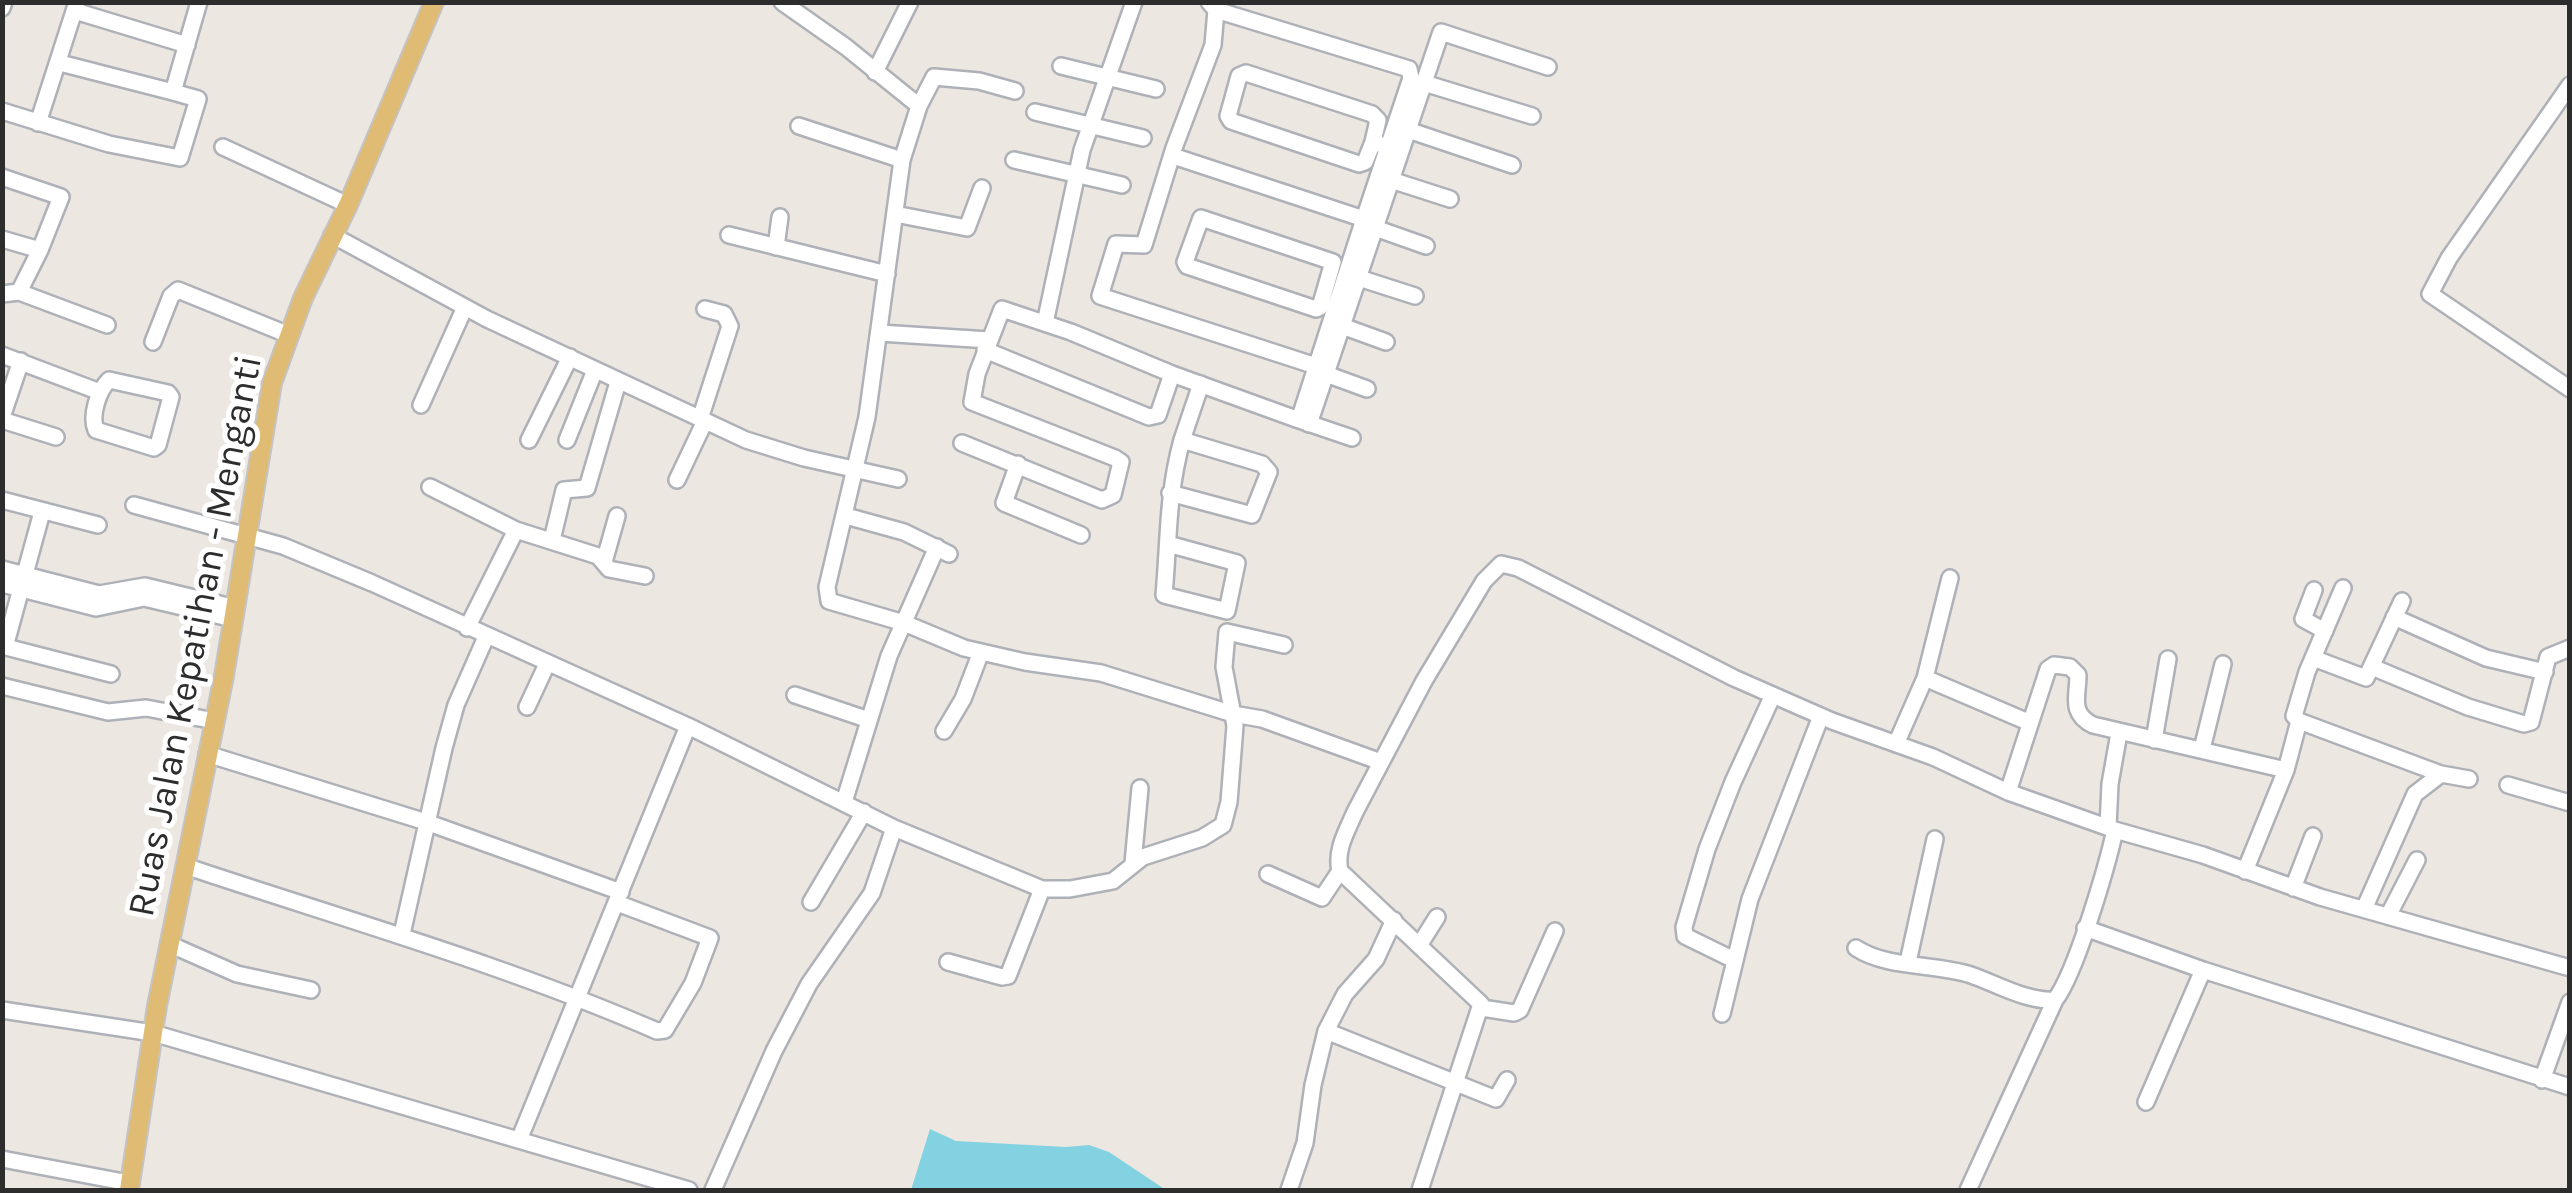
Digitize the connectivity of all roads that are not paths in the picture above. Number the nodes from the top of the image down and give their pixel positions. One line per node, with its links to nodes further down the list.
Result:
1 (199, 2): 8 (street)
2 (434, 2): 40 (main road, Ruas Jalan Kepatihan - Menganti)
3 (782, 2): 12 (street)
4 (910, 2): 12 (street)
5 (1134, 2): 13 (street)
6 (1212, 6): 28 (street); 30 (street)
7 (76, 7): 8 (street); 9 (street)
8 (186, 45): 18 (street)
9 (60, 64): 18 (street); 23 (street)
10 (1060, 66): 13 (street)
11 (1548, 67): 14 (street)
12 (875, 72): 19 (street)
13 (1107, 77): 16 (street); 24 (street)
14 (1424, 83): 22 (street); 26 (street)
15 (2570, 86): 74 (street)
16 (1156, 89)
17 (1015, 91): 19 (street)
18 (173, 92): 23 (street)
19 (919, 106): 31 (street)
20 (2, 111): 23 (street)
21 (1035, 112): 24 (street)
22 (1532, 116)
23 (38, 123)
24 (1091, 124): 27 (street); 34 (street)
25 (799, 126): 31 (street)
26 (1408, 130): 33 (street); 36 (street)
27 (1143, 138)
28 (1380, 144): 28 (street); 43 (street)
29 (223, 147): 40 (street)
30 (1173, 156): 43 (street); 69 (street)
31 (902, 160): 41 (street)
32 (1014, 160): 34 (street)
33 (1512, 165)
34 (1076, 174): 37 (street); 57 (street)
35 (2, 177): 49 (street)
36 (1392, 180): 39 (street); 43 (street)
37 (1122, 185)
38 (982, 188): 41 (street)
39 (1450, 199)
40 (348, 205): 44 (main road, Ruas Jalan Kepatihan - Menganti)
41 (895, 214): 50 (street)
42 (780, 217): 48 (street)
43 (1369, 224): 47 (street); 51 (street); 52 (street)
44 (332, 235): 55 (street); 61 (main road, Ruas Jalan Kepatihan - Menganti)
45 (729, 235): 48 (street)
46 (2, 239): 49 (street)
47 (1426, 246)
48 (776, 247): 50 (street)
49 (40, 250): 53 (street)
50 (887, 274): 60 (street)
51 (1359, 278): 54 (street); 59 (street)
52 (1333, 289): 52 (street); 69 (street)
53 (11, 293): 58 (street)
54 (1415, 296)
55 (465, 308): 66 (street); 76 (street)
56 (705, 309): 78 (street)
57 (1045, 323): 64 (street); 70 (street)
58 (108, 325)
59 (1342, 326): 63 (street); 69 (street)
60 (880, 333): 64 (street); 87 (street)
61 (289, 335): 62 (street); 99 (main road, Ruas Jalan Kepatihan - Menganti)
62 (153, 342)
63 (1386, 342)
64 (987, 345): 70 (street); 86 (street)
65 (2, 355): 67 (street)
66 (570, 358): 68 (street); 82 (street)
67 (21, 361): 75 (street); 77 (street)
68 (595, 370): 71 (street); 83 (street)
69 (1321, 370): 73 (street); 79 (street)
70 (1174, 374): 72 (street)
71 (618, 382): 78 (street); 101 (street)
72 (1197, 383): 79 (street); 84 (street)
73 (1368, 389)
74 (2570, 389)
75 (100, 392): 75 (street)
76 (421, 406)
77 (2, 419): 80 (street)
78 (702, 420): 87 (street); 89 (street)
79 (1304, 422): 81 (street)
80 (56, 438)
81 (1352, 438)
82 (530, 440)
83 (566, 440)
84 (1182, 440): 91 (street); 91 (street)
85 (962, 442): 86 (street)
86 (1018, 464): 100 (street)
87 (855, 470): 88 (street); 96 (street)
88 (898, 478)
89 (677, 480)
90 (430, 487): 98 (street)
91 (1170, 493): 102 (street)
92 (2, 500): 94 (street)
93 (134, 504): 99 (street)
94 (42, 512): 97 (street); 107 (street)
95 (617, 516): 103 (street)
96 (846, 516): 114 (street); 114 (street)
97 (98, 526)
98 (516, 530): 101 (street); 115 (street)
99 (246, 535): 112 (main road, Ruas Jalan Kepatihan - Menganti); 115 (street)
100 (1080, 535)
101 (552, 540): 103 (street)
102 (1168, 544): 102 (street)
103 (604, 562): 105 (street)
104 (2, 569): 107 (street)
105 (645, 576)
106 (1950, 578): 129 (street)
107 (24, 583): 108 (street); 112 (street); 119 (street)
108 (2, 584)
109 (2343, 588): 116 (street)
110 (2314, 590): 116 (street)
111 (2402, 601): 113 (street)
112 (234, 614): 137 (main road, Ruas Jalan Kepatihan - Menganti)
113 (2394, 617): 126 (street); 127 (street)
114 (904, 623): 121 (street); 136 (street)
115 (467, 628): 117 (street)
116 (2325, 631): 122 (street)
117 (486, 637): 124 (street); 157 (street)
118 (1284, 645): 134 (street)
119 (4, 647): 128 (street)
120 (2570, 648): 127 (street)
121 (981, 652): 134 (street); 141 (street)
122 (2313, 658): 126 (street); 138 (street)
123 (2168, 659): 143 (street)
124 (547, 664): 133 (street); 140 (street)
125 (2224, 664): 145 (street)
126 (2372, 667): 127 (street)
127 (2544, 672)
128 (112, 674)
129 (1924, 678): 139 (street); 144 (street)
130 (2, 686): 137 (street)
131 (1773, 694): 135 (street); 147 (street); 182 (street)
132 (794, 696): 136 (street)
133 (526, 707)
134 (1233, 714): 147 (street); 163 (street)
135 (1821, 716): 144 (street); 182 (street)
136 (869, 720): 154 (street)
137 (214, 721): 146 (main road, Ruas Jalan Kepatihan - Menganti)
138 (2299, 721): 148 (street); 149 (street)
139 (2028, 722): 142 (street); 153 (street)
140 (688, 726): 154 (street); 170 (street)
141 (944, 731)
142 (2119, 733): 143 (street); 159 (street)
143 (2154, 740): 145 (street)
144 (1896, 744): 153 (street)
145 (2202, 749): 148 (street)
146 (207, 754): 157 (street); 164 (main road, Ruas Jalan Kepatihan - Menganti)
147 (1381, 762): 165 (street)
148 (2286, 770): 166 (street)
149 (2441, 774): 150 (street); 172 (street)
150 (2470, 779)
151 (2508, 786): 155 (street)
152 (1140, 788): 163 (street)
153 (2008, 792): 159 (street)
154 (844, 802): 156 (street)
155 (2570, 803)
156 (864, 812): 158 (street); 171 (street)
157 (426, 822): 170 (street); 178 (street)
158 (894, 828): 169 (street); 205 (street)
159 (2112, 829): 166 (street); 176 (street)
160 (2313, 836): 168 (street)
161 (1936, 838): 184 (street)
162 (2417, 860): 173 (street)
163 (1133, 863): 169 (street)
164 (185, 866): 178 (street); 179 (main road, Ruas Jalan Kepatihan - Menganti)
165 (1340, 871): 167 (street); 175 (street)
166 (2244, 871): 168 (street)
167 (1268, 874)
168 (2294, 888): 172 (street)
169 (1042, 889): 183 (street)
170 (619, 897): 188 (street); 188 (street)
171 (811, 902)
172 (2364, 910): 173 (street)
173 (2388, 916): 185 (street)
174 (1438, 917): 180 (street)
175 (1394, 920): 180 (street); 194 (street)
176 (2085, 928): 186 (street); 189 (street)
177 (1555, 932): 191 (street)
178 (402, 934): 188 (street)
179 (169, 944): 187 (street); 195 (main road, Ruas Jalan Kepatihan - Menganti)
180 (1420, 944): 191 (street)
181 (1856, 948): 184 (street)
182 (1734, 960): 193 (street)
183 (948, 962)
184 (1908, 962): 189 (street)
185 (2570, 968)
186 (2203, 970): 197 (street); 200 (street)
187 (311, 990)
188 (577, 996): 201 (street)
189 (2055, 1000): 208 (street)
190 (2570, 1002): 197 (street)
191 (1482, 1008): 198 (street)
192 (2, 1010): 195 (street)
193 (1722, 1014)
194 (1326, 1030): 198 (street); 206 (street)
195 (153, 1033): 201 (street); 203 (main road, Ruas Jalan Kepatihan - Menganti)
196 (1507, 1080): 198 (street)
197 (2542, 1080): 199 (street)
198 (1453, 1083): 207 (street)
199 (2570, 1087)
200 (2146, 1102)
201 (519, 1140): 204 (street)
202 (2, 1159): 203 (street)
203 (129, 1186)
204 (690, 1190)
205 (714, 1190)
206 (1288, 1190)
207 (1420, 1190)
208 (1968, 1190)

